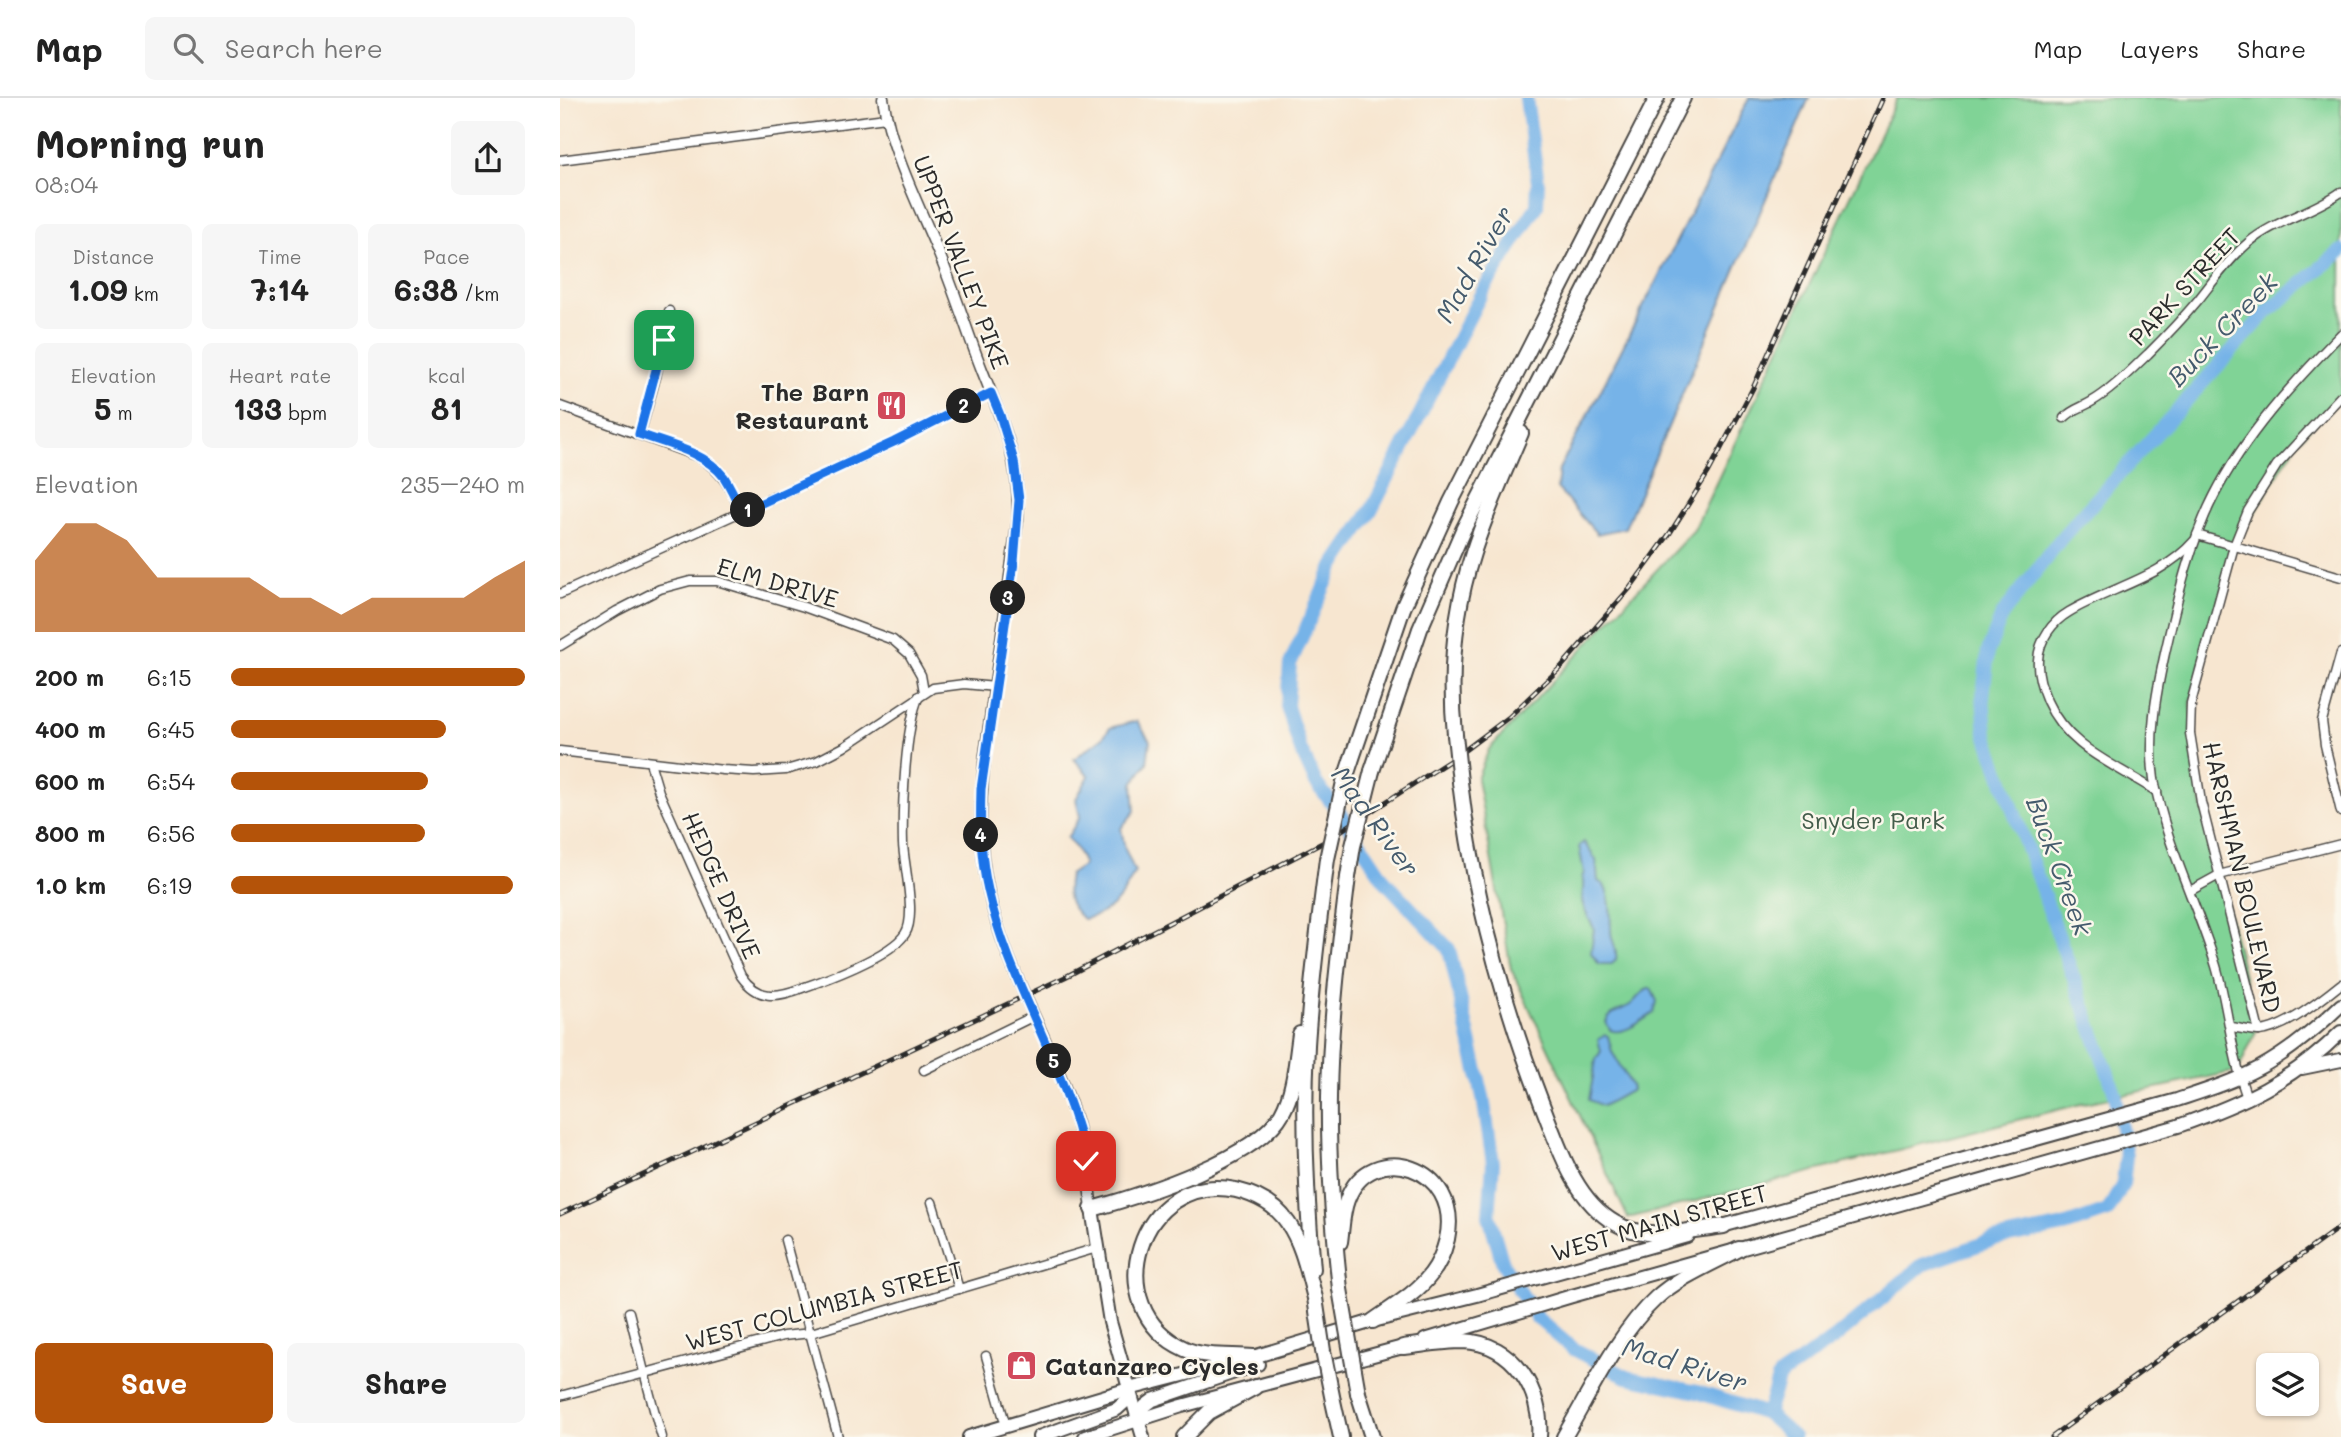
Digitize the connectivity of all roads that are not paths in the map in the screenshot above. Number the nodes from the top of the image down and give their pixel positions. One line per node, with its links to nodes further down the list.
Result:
1 (883, 98): 4 (street, UPPER VALLEY PIKE)
2 (1657, 98): 31 (highway, bridge)
3 (1683, 98): 9 (highway)
4 (886, 118): 5 (street); 10 (street, UPPER VALLEY PIKE)
5 (560, 160)
6 (2341, 192): 13 (street, PARK STREET)
7 (669, 311): 14 (street)
8 (2341, 334): 16 (street)
9 (1556, 345): 46 (highway, bridge); 51 (highway, bridge)
10 (991, 393): 15 (street); 22 (street, UPPER VALLEY PIKE)
11 (2341, 396): 17 (street, HARSHMAN BOULEVARD)
12 (560, 406): 14 (street)
13 (2064, 418)
14 (639, 434): 15 (street)
15 (742, 512): 19 (street)
16 (2197, 537): 17 (street); 26 (street); 26 (street)
17 (2234, 546): 18 (street); 29 (street, HARSHMAN BOULEVARD)
18 (2341, 577)
19 (560, 594)
20 (560, 646): 23 (street, ELM DRIVE)
21 (2341, 653): 27 (street)
22 (995, 687): 23 (street); 34 (street, UPPER VALLEY PIKE)
23 (922, 694): 25 (street); 25 (street, HEDGE DRIVE)
24 (560, 751): 25 (street)
25 (650, 762)
26 (2157, 792): 30 (street)
27 (2341, 812)
28 (2341, 844): 29 (street)
29 (2219, 875): 30 (street); 37 (street, HARSHMAN BOULEVARD)
30 (2190, 891): 36 (street)
31 (1314, 961): 45 (highway); 52 (highway)
32 (2341, 984): 37 (street)
33 (2341, 1005): 35 (main road)
34 (1034, 1016): 41 (street); 45 (street, UPPER VALLEY PIKE)
35 (2326, 1020): 38 (street, WEST MAIN STREET); 42 (main road, WEST MAIN STREET)
36 (2231, 1027): 37 (street); 42 (street)
37 (2259, 1031)
38 (2340, 1034): 40 (main road, WEST MAIN STREET)
39 (2341, 1060): 40 (main road)
40 (2302, 1068): 43 (main road, WEST MAIN STREET)
41 (924, 1070)
42 (2239, 1077): 43 (street); 46 (main road, WEST MAIN STREET)
43 (2248, 1100): 49 (main road, WEST MAIN STREET)
44 (932, 1202): 50 (street)
45 (1092, 1209): 48 (main road, UPPER VALLEY PIKE)
46 (1724, 1226): 54 (main road, WEST MAIN STREET)
47 (785, 1240): 55 (street)
48 (1097, 1248): 50 (street, WEST COLUMBIA STREET); 62 (main road, UPPER VALLEY PIKE)
49 (1739, 1250): 57 (main road, WEST MAIN STREET); 78 (highway)
50 (958, 1289): 55 (street, WEST COLUMBIA STREET)
51 (1340, 1289): 54 (highway); 63 (highway, bridge)
52 (1315, 1298): 59 (highway); 74 (highway, bridge)
53 (629, 1312): 60 (street)
54 (1373, 1321): 56 (main road, WEST MAIN STREET)
55 (811, 1333): 60 (street, WEST COLUMBIA STREET); 68 (street)
56 (1300, 1343): 59 (main road, WEST MAIN STREET); 65 (main road)
57 (1402, 1347): 61 (main road, WEST MAIN STREET); 77 (highway)
58 (986, 1356): 66 (street)
59 (1253, 1357): 62 (main road, WEST MAIN STREET)
60 (645, 1374): 64 (street, WEST COLUMBIA STREET); 67 (street)
61 (1255, 1387): 65 (main road, WEST MAIN STREET); 73 (highway)
62 (1129, 1389): 65 (main road, UPPER VALLEY PIKE); 66 (main road, WEST MAIN STREET); 70 (main road)
63 (1358, 1393): 75 (highway); 76 (highway)
64 (560, 1396)
65 (1138, 1419): 71 (main road, WEST MAIN STREET); 72 (main road, UPPER VALLEY PIKE)
66 (1006, 1426): 69 (main road, WEST MAIN STREET)
67 (662, 1437)
68 (838, 1437)
69 (970, 1437)
70 (1039, 1437)
71 (1085, 1437)
72 (1143, 1437)
73 (1184, 1437)
74 (1339, 1437)
75 (1365, 1437)
76 (1372, 1437)
77 (1539, 1437)
78 (1564, 1437)

